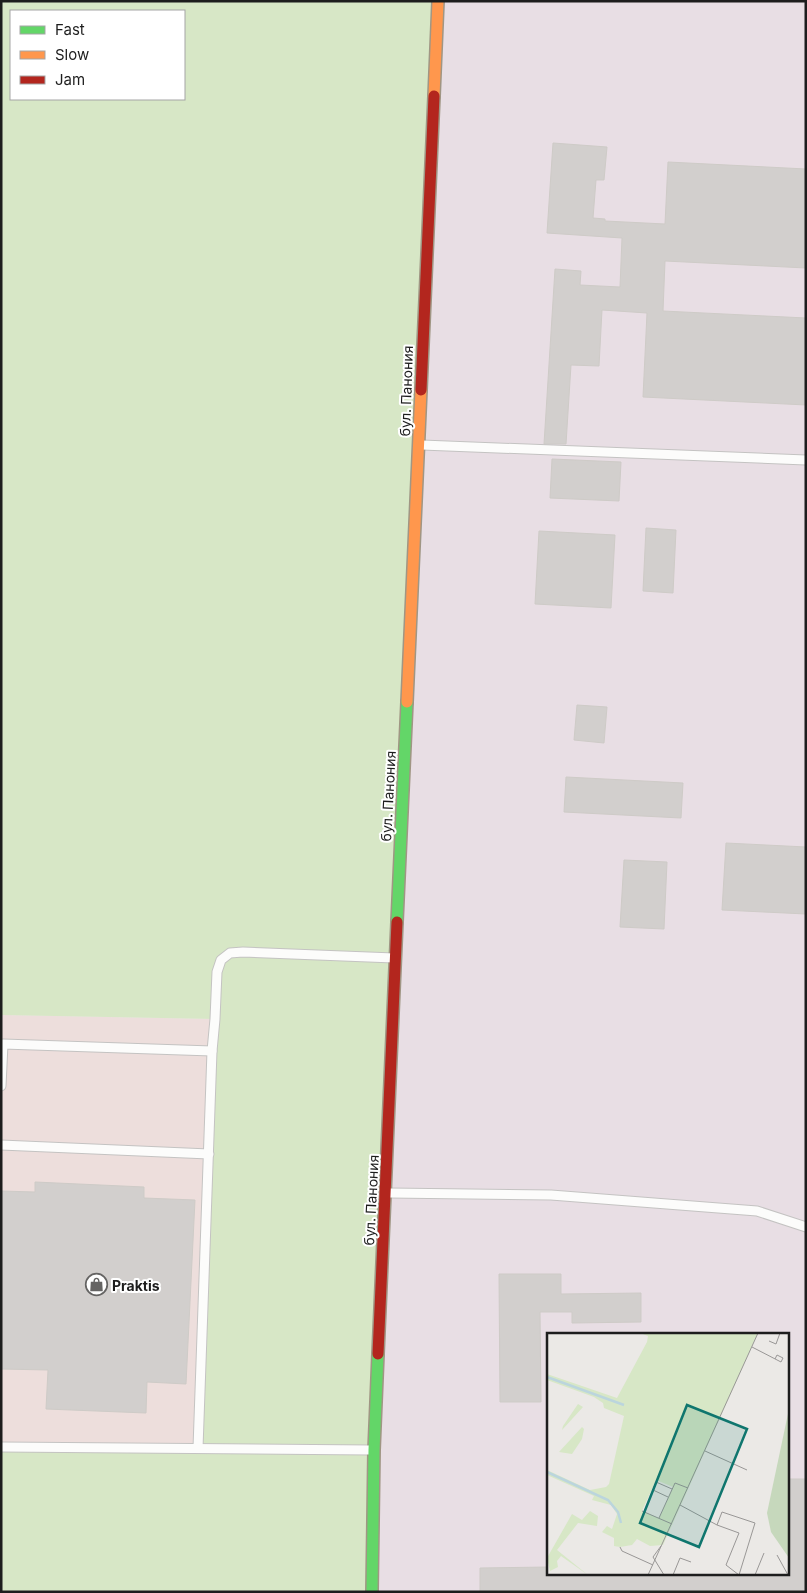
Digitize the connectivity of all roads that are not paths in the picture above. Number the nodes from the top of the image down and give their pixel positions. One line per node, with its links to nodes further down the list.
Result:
1 (438, 1): 2 (main road, бул. Панония)
2 (419, 445): 3 (lane); 4 (main road, бул. Панония)
3 (806, 460)
4 (396, 958): 5 (lane); 9 (main road, бул. Панония)
5 (212, 1051): 6 (lane); 8 (lane)
6 (1, 1086)
7 (1, 1146): 8 (lane)
8 (209, 1154): 12 (lane)
9 (386, 1193): 10 (lane); 13 (main road, бул. Панония)
10 (806, 1227)
11 (1, 1448): 12 (lane)
12 (198, 1448): 13 (lane)
13 (374, 1450): 14 (main road, бул. Панония)
14 (372, 1592)

